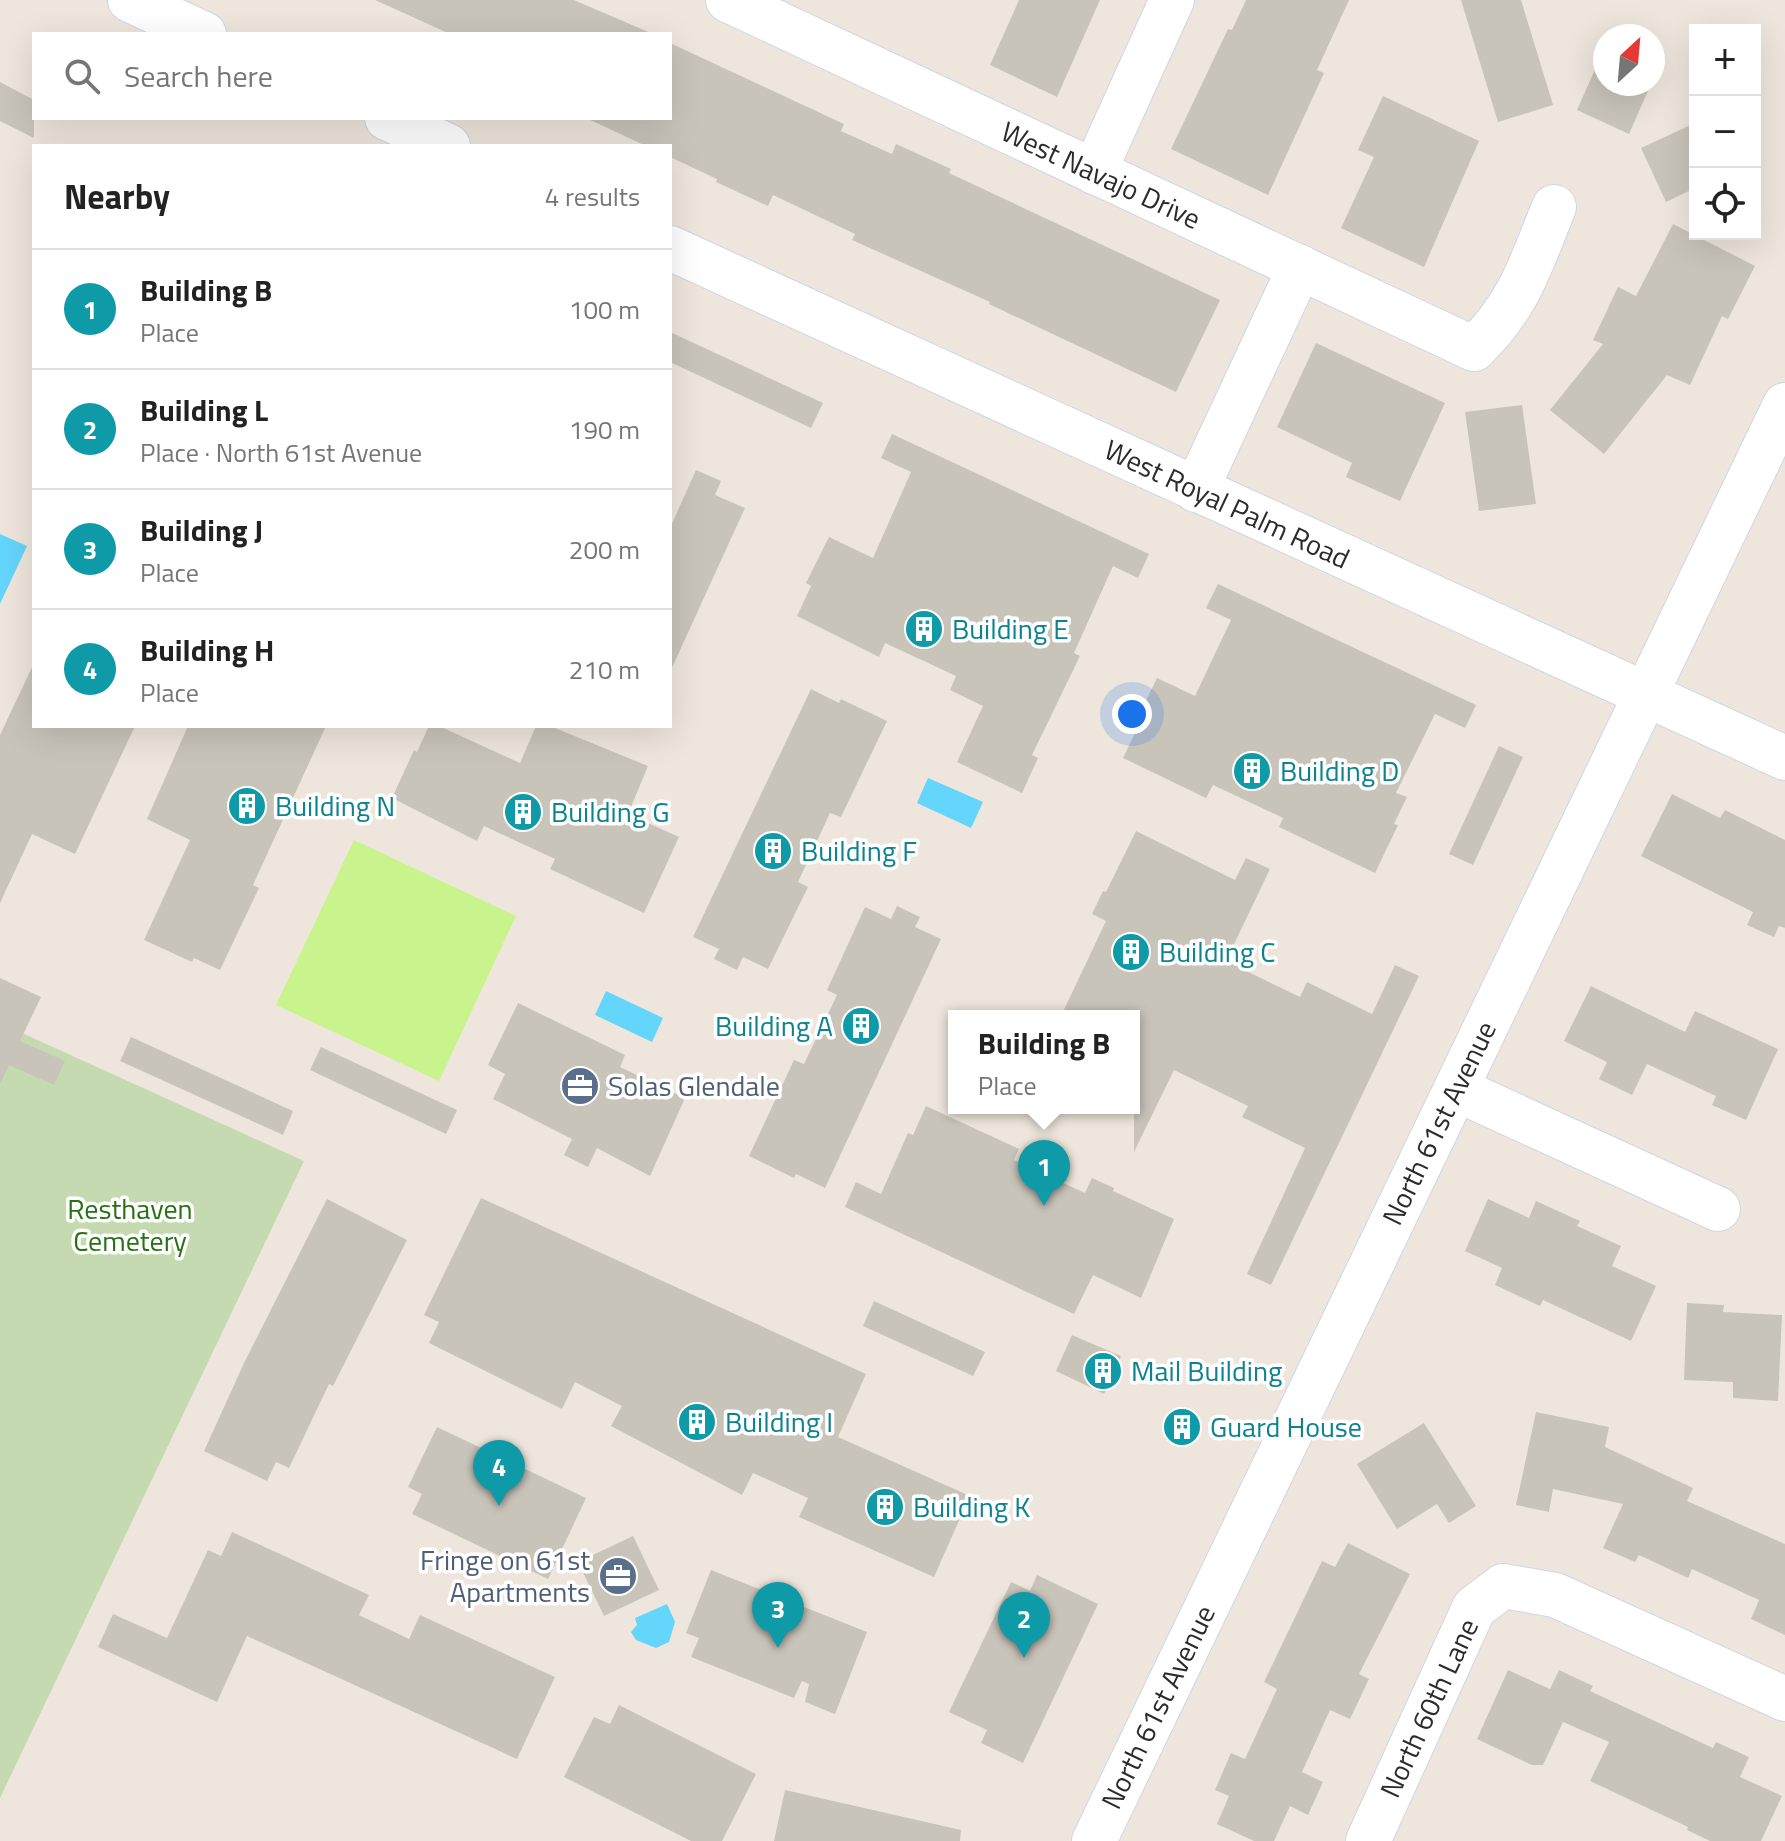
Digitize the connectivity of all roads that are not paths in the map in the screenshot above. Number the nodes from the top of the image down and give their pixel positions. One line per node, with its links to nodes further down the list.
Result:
1 (130, 0): 4 (street)
2 (728, 0): 7 (street, West Navajo Drive)
3 (1172, 0): 7 (street)
4 (200, 32)
5 (391, 120): 6 (street)
6 (444, 144)
7 (1094, 172): 10 (street, West Navajo Drive)
8 (1554, 207): 10 (street, West Navajo Drive)
9 (672, 249): 12 (street, West Royal Palm Road)
10 (1300, 267): 12 (street)
11 (1785, 405): 13 (street, North 61st Avenue)
12 (1196, 490): 13 (street, West Royal Palm Road)
13 (1645, 694): 14 (street, West Royal Palm Road); 15 (street, North 61st Avenue)
14 (1785, 758)
15 (1456, 1089): 16 (street); 18 (street, North 61st Avenue)
16 (1718, 1209)
17 (1785, 1699): 19 (street, North 60th Lane)
18 (1106, 1837)
19 (1368, 1841)

